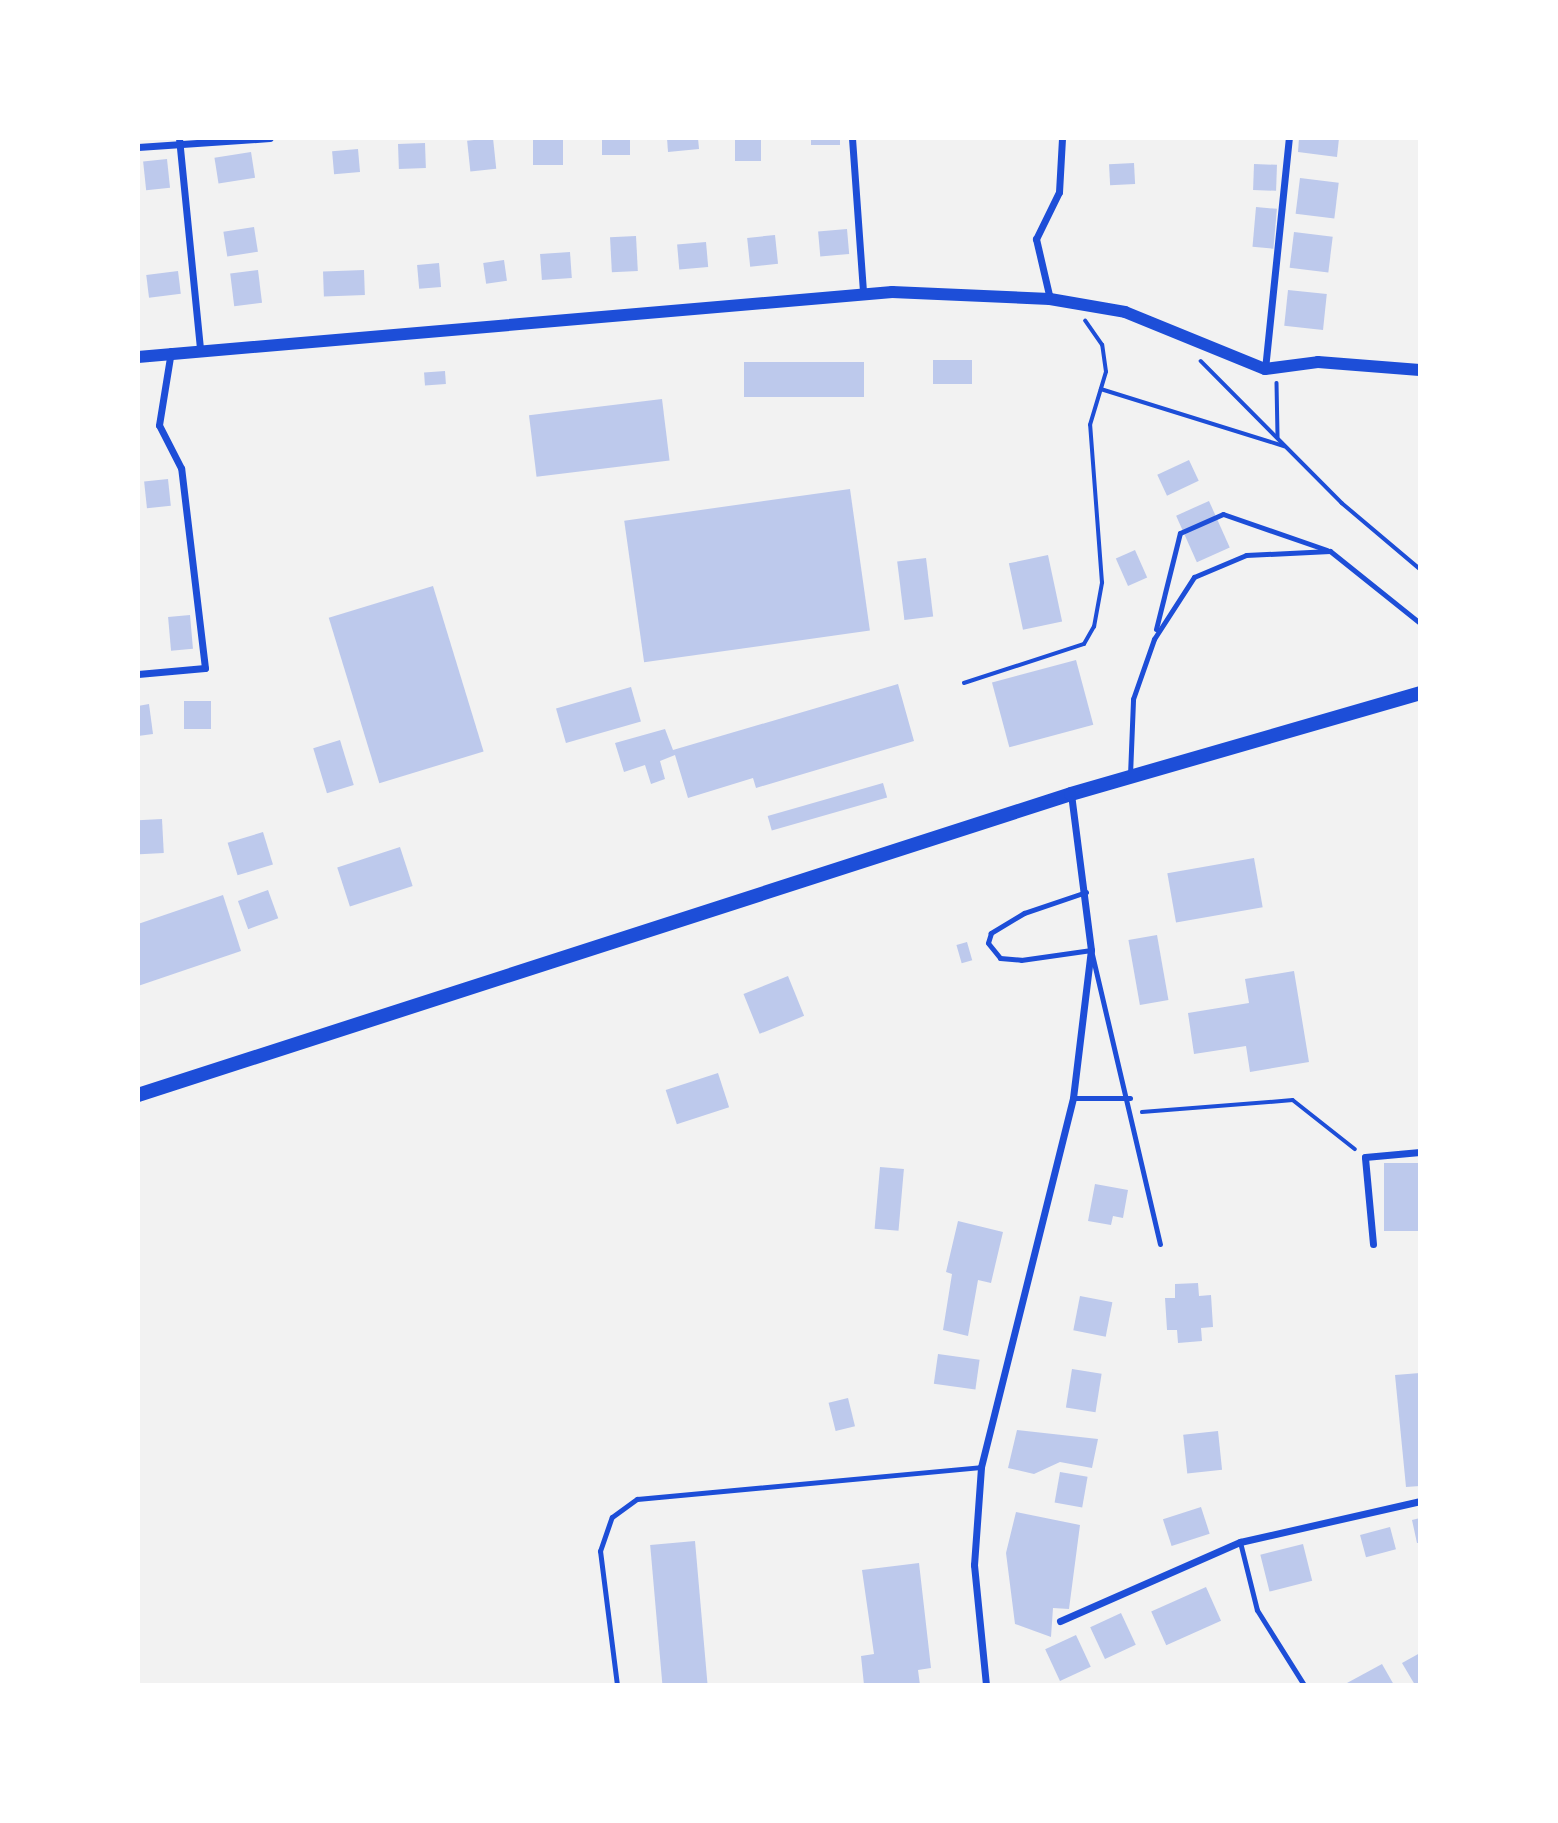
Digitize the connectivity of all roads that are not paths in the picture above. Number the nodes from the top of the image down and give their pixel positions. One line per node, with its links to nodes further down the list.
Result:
1 (270, 138): 5 (street)
2 (852, 138): 7 (street)
3 (1062, 138): 8 (street)
4 (1289, 138): 12 (street)
5 (180, 141): 6 (street); 9 (street)
6 (138, 148)
7 (863, 292): 8 (street); 9 (street)
8 (1050, 299): 12 (street)
9 (200, 349): 10 (street)
10 (171, 351): 11 (street); 17 (street)
11 (138, 357)
12 (1265, 369): 13 (street)
13 (1420, 370)
14 (1330, 551): 15 (lane); 16 (lane); 16 (lane)
15 (1420, 623)
16 (1154, 639): 19 (lane)
17 (138, 674)
18 (1420, 693): 19 (main road)
19 (1130, 777): 20 (main road)
20 (1071, 794): 21 (street); 23 (main road)
21 (1086, 892): 22 (street); 22 (lane)
22 (1091, 950): 24 (street); 25 (lane)
23 (138, 1096)
24 (1073, 1098): 25 (lane); 29 (street)
25 (1130, 1098): 27 (lane)
26 (1420, 1152): 28 (street)
27 (1160, 1244)
28 (1373, 1244)
29 (981, 1467): 33 (lane); 34 (street)
30 (1420, 1501): 31 (street)
31 (1240, 1542): 32 (street); 35 (lane)
32 (1060, 1621)
33 (617, 1685)
34 (986, 1685)
35 (1304, 1685)

